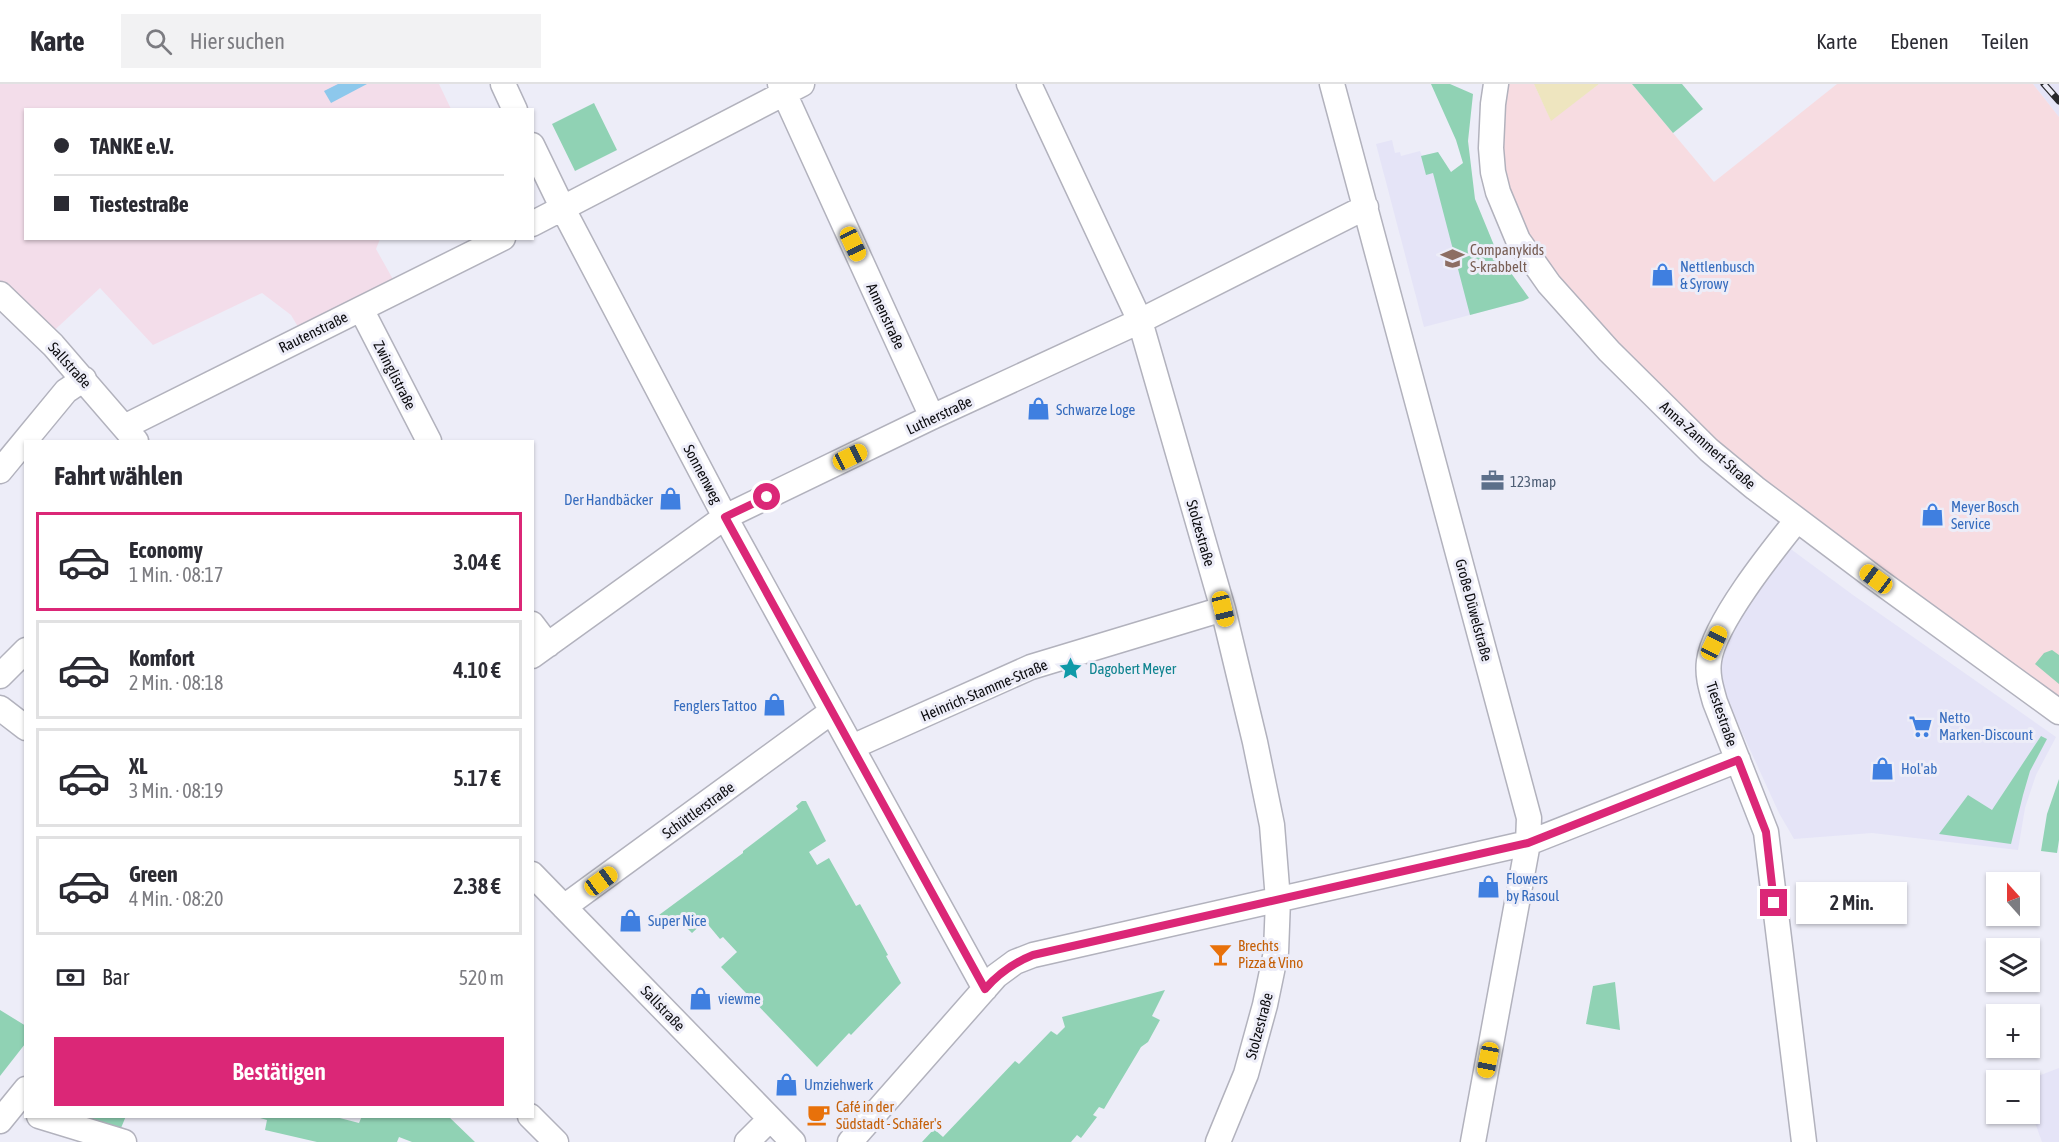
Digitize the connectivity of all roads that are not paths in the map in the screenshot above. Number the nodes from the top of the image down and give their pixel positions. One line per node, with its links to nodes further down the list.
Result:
1 (503, 84): 6 (street)
2 (1029, 84): 14 (street, Stolzestraße)
3 (1332, 84): 8 (street, Große Düwelstraße)
4 (1496, 84): 23 (street, Anna-Zammert-Straße)
5 (789, 87): 9 (street); 16 (street, Annenstraße)
6 (514, 108)
7 (534, 149): 9 (street, Sonnenweg)
8 (1366, 207): 14 (street, Lutherstraße); 35 (street, Große Düwelstraße)
9 (563, 208): 10 (street); 22 (street, Sonnenweg)
10 (534, 223)
11 (499, 240): 13 (street, Rautenstraße)
12 (0, 294): 15 (street, Sallstraße)
13 (361, 309): 17 (street, Rautenstraße); 19 (street, Zwinglistraße)
14 (1140, 321): 16 (street, Lutherstraße); 24 (street, Stolzestraße)
15 (84, 379): 17 (street, Sallstraße); 18 (street)
16 (933, 417): 22 (street, Lutherstraße)
17 (130, 434)
18 (26, 440)
19 (428, 440)
20 (24, 442): 21 (street)
21 (0, 471)
22 (725, 517): 26 (street, Lutherstraße); 30 (street, Sonnenweg)
23 (1797, 520): 31 (street, Anna-Zammert-Straße); 34 (street, Tiestestraße)
24 (1223, 609): 33 (street, Heinrich-Stamme-Straße); 37 (street, Stolzestraße)
25 (534, 631): 26 (street)
26 (540, 651)
27 (24, 652): 28 (street)
28 (0, 676)
29 (0, 708): 32 (street)
30 (831, 712): 33 (street, Sonnenweg); 38 (street, Schüttlerstraße)
31 (2059, 712)
32 (24, 726)
33 (852, 747): 39 (street, Sonnenweg)
34 (1738, 760): 35 (street); 50 (street, Tiestestraße)
35 (1528, 843): 37 (street); 49 (street, Große Düwelstraße)
36 (534, 876): 38 (street, Sallstraße)
37 (1278, 900): 39 (street); 48 (street, Stolzestraße)
38 (564, 907): 42 (street, Sallstraße)
39 (985, 989): 47 (street)
40 (46, 1118): 43 (street)
41 (532, 1118): 44 (street)
42 (770, 1119): 45 (street); 46 (street, Sallstraße)
43 (124, 1142)
44 (556, 1142)
45 (747, 1142)
46 (793, 1142)
47 (850, 1142)
48 (1218, 1142)
49 (1473, 1142)
50 (1804, 1142)

